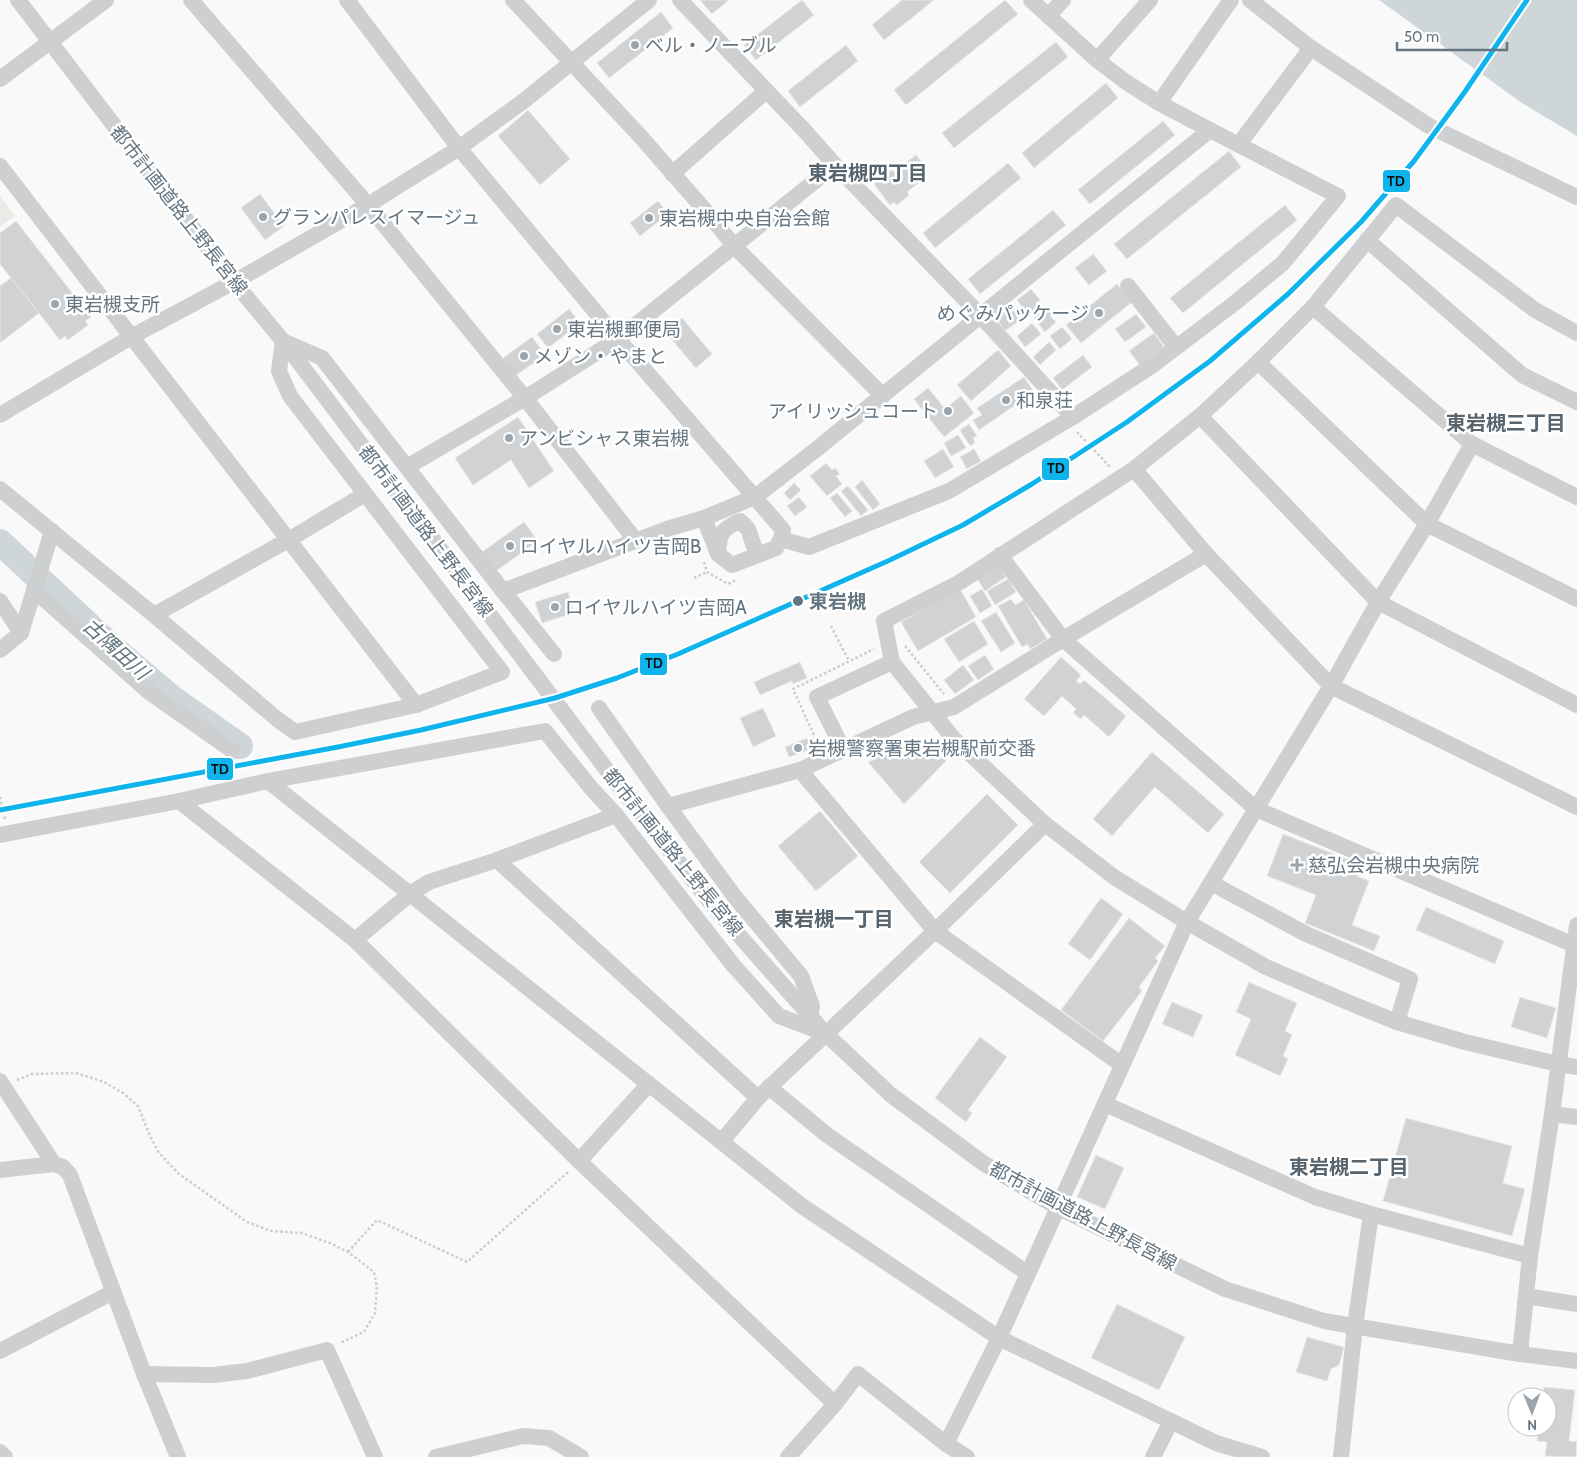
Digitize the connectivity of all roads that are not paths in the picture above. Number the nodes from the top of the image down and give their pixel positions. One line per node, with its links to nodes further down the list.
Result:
1 (18, 0): 14 (street, 都市計画道路上野長宮線)
2 (106, 0): 14 (street)
3 (191, 0): 28 (street)
4 (347, 0): 23 (street)
5 (649, 0): 17 (street)
6 (680, 0): 19 (street)
7 (1031, 0): 13 (street)
8 (1063, 0): 13 (street)
9 (1150, 0): 16 (street)
10 (1230, 0): 20 (street)
11 (1250, 0): 15 (street)
12 (520, 2): 17 (street)
13 (1048, 16): 16 (street)
14 (49, 41): 18 (street); 31 (street, 都市計画道路上野長宮線)
15 (1311, 48): 22 (street); 27 (street)
16 (1098, 60): 20 (street)
17 (571, 62): 23 (street); 26 (street)
18 (0, 79)
19 (766, 91): 24 (street); 26 (street)
20 (1159, 103): 21 (street)
21 (1210, 130): 22 (street); 34 (street)
22 (1239, 144): 39 (street)
23 (458, 148): 28 (street); 37 (street)
24 (835, 165): 30 (street); 34 (street)
25 (0, 166): 36 (street)
26 (672, 174): 30 (street)
27 (1577, 197)
28 (368, 205): 31 (street); 42 (street)
29 (1367, 240): 33 (street); 35 (street); 43 (street)
30 (735, 247): 37 (street); 41 (street)
31 (234, 282): 36 (street); 38 (street, 都市計画道路上野長宮線)
32 (1128, 286): 39 (street)
33 (1313, 308): 40 (street); 47 (street)
34 (981, 316): 41 (street); 46 (street)
35 (1577, 333)
36 (131, 337): 44 (street); 57 (street)
37 (618, 339): 42 (street); 52 (street)
38 (282, 341): 48 (street); 51 (street); 100 (street, 都市計画道路上野長宮線)
39 (1176, 347): 46 (street)
40 (1258, 362): 45 (street); 55 (street)
41 (883, 396): 52 (street)
42 (525, 398): 48 (street); 59 (street)
43 (1577, 402)
44 (0, 415)
45 (1200, 416): 49 (street); 68 (street)
46 (1074, 424): 58 (street)
47 (1472, 444): 53 (street); 55 (street)
48 (407, 467): 65 (street)
49 (1134, 469): 61 (street); 63 (street)
50 (0, 490): 56 (street)
51 (365, 494): 57 (street); 76 (street)
52 (755, 496): 54 (street); 58 (street)
53 (1577, 497)
54 (704, 518): 59 (street); 60 (street)
55 (1427, 524): 66 (street); 68 (street)
56 (52, 531): 64 (street); 69 (street)
57 (290, 539): 69 (street); 76 (street)
58 (781, 539): 62 (street)
59 (636, 541): 65 (street)
60 (718, 554): 62 (street); 62 (street)
61 (1206, 554): 71 (street); 75 (street)
62 (757, 555)
63 (1000, 555): 71 (street); 74 (street)
64 (37, 582): 70 (street); 81 (street)
65 (503, 591): 73 (street)
66 (1577, 599)
67 (0, 601): 70 (street)
68 (1378, 602): 75 (street); 77 (street)
69 (154, 615): 76 (street)
70 (21, 633): 72 (street)
71 (1063, 640): 79 (street); 87 (street)
72 (0, 650)
73 (554, 654)
74 (892, 662): 79 (street); 80 (street)
75 (1331, 686): 86 (street); 87 (street)
76 (416, 705)
77 (1577, 705)
78 (599, 708): 85 (street)
79 (933, 713): 80 (street); 89 (street)
80 (843, 750): 82 (street)
81 (233, 751)
82 (800, 770): 85 (street); 96 (street)
83 (268, 781): 84 (street); 88 (street); 93 (street)
84 (179, 801): 90 (street); 97 (street)
85 (668, 806): 100 (street)
86 (1577, 807)
87 (1256, 809): 92 (street); 98 (street)
88 (616, 815): 91 (street); 102 (street)
89 (1045, 824): 94 (street); 96 (street)
90 (4, 835)
91 (497, 860): 93 (street); 108 (street)
92 (1211, 882): 94 (street); 101 (street)
93 (410, 894): 97 (street); 107 (street)
94 (1187, 922): 101 (street); 104 (street)
95 (1577, 925): 98 (street)
96 (936, 931): 102 (street); 104 (street)
97 (355, 940): 113 (street)
98 (1574, 945): 99 (street)
99 (1571, 1012): 103 (street)
100 (810, 1017): 102 (street, 都市計画道路上野長宮線)
101 (1397, 1022): 103 (street)
102 (826, 1034): 108 (street); 116 (street, 都市計画道路上野長宮線)
103 (1558, 1064): 105 (street); 110 (street)
104 (1122, 1065): 109 (street)
105 (1577, 1067)
106 (2, 1083): 114 (street)
107 (648, 1084): 112 (street); 113 (street)
108 (763, 1092): 112 (street); 119 (street)
109 (1105, 1104): 116 (street); 117 (street)
110 (1552, 1114): 111 (street); 118 (street)
111 (1577, 1117)
112 (722, 1141): 124 (street)
113 (580, 1161): 129 (street)
114 (54, 1164): 115 (street); 120 (street)
115 (0, 1170)
116 (1057, 1207): 119 (street); 123 (street, 都市計画道路上野長宮線)
117 (1371, 1214): 118 (street); 123 (street)
118 (1530, 1256): 121 (street)
119 (1027, 1273): 124 (street)
120 (113, 1292): 125 (street); 128 (street)
121 (1526, 1296): 122 (street); 126 (street)
122 (1577, 1304)
123 (1355, 1326): 126 (street, 都市計画道路上野長宮線); 143 (street)
124 (999, 1338): 130 (street); 131 (street)
125 (0, 1352)
126 (1520, 1354): 127 (street, 都市計画道路上野長宮線)
127 (1577, 1361)
128 (144, 1374): 135 (street); 136 (street)
129 (834, 1404): 131 (street); 139 (street)
130 (1171, 1421): 132 (street); 141 (street)
131 (946, 1444): 140 (street)
132 (1215, 1450): 142 (street)
133 (0, 1452): 134 (street)
134 (5, 1457)
135 (178, 1457)
136 (375, 1457)
137 (436, 1457): 138 (street)
138 (581, 1457)
139 (788, 1457)
140 (967, 1457)
141 (1153, 1457)
142 (1262, 1457)
143 (1341, 1457)

